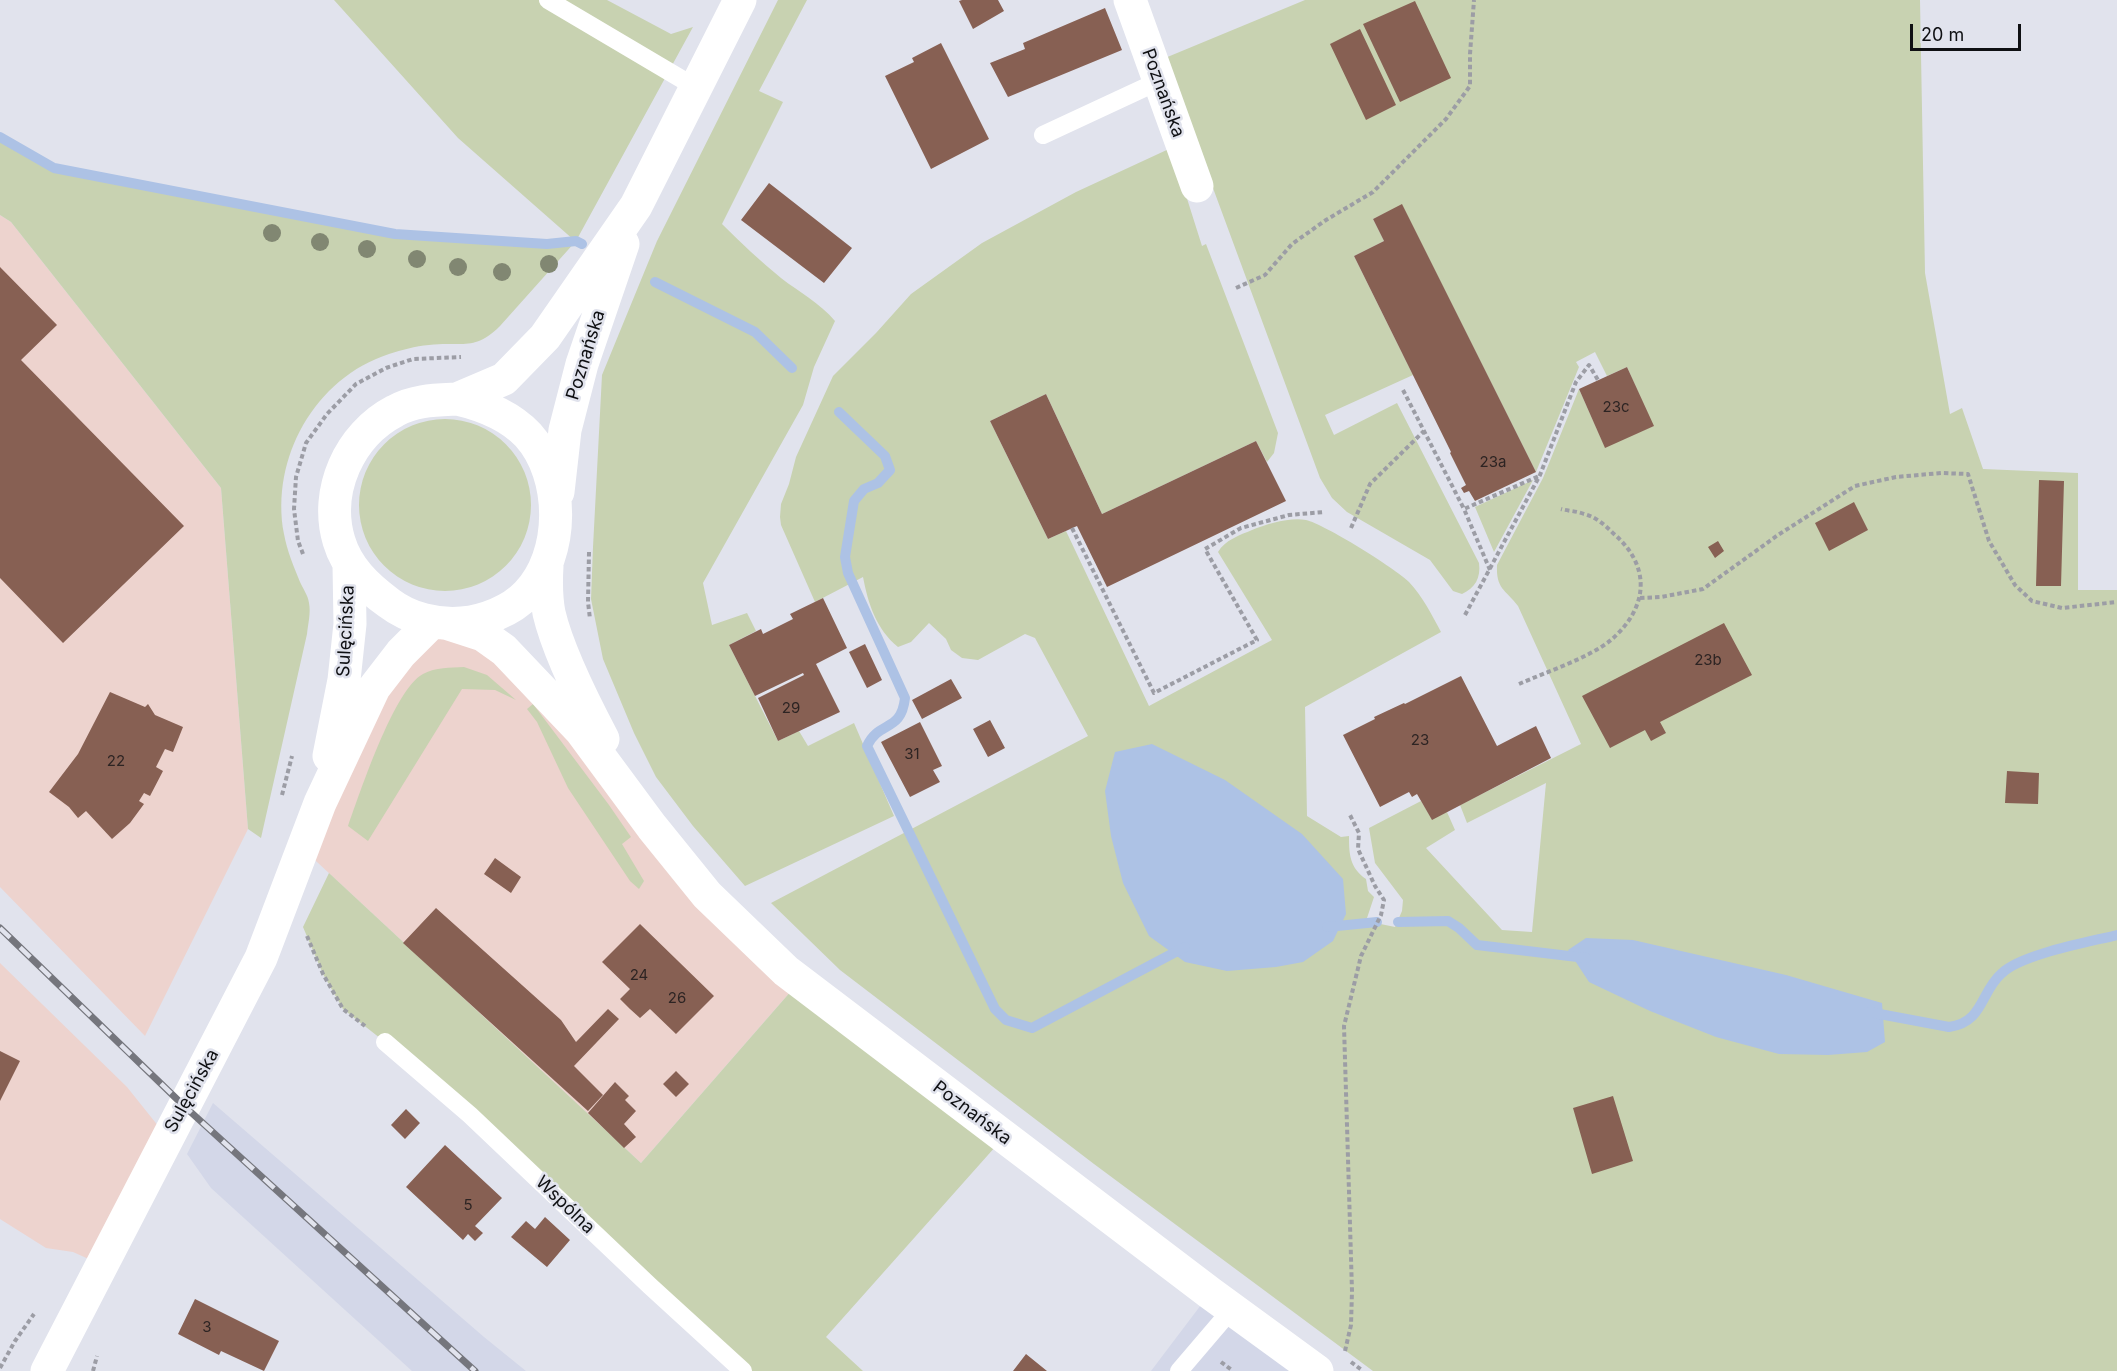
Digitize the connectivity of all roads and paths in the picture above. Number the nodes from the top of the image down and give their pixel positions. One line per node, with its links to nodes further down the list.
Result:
1 (548, 0): 6 (lane)
2 (740, 0): 6 (main road, Poznańska)
3 (1130, 0): 5 (main road, Poznańska)
4 (1474, 0): 10 (path)
5 (1159, 81): 7 (lane); 8 (main road, Poznańska)
6 (695, 87): 9 (main road, Poznańska)
7 (1043, 135)
8 (1197, 186)
9 (636, 206): 14 (main road, Poznańska); 17 (main road, Poznańska)
10 (1236, 288)
11 (468, 357): 23 (path)
12 (1598, 380): 16 (path)
13 (1403, 390): 15 (path)
14 (457, 399): 17 (main road); 24 (main road)
15 (1424, 431): 18 (path); 22 (path)
16 (1540, 475): 18 (path); 29 (path)
17 (556, 509): 25 (main road, Poznańska)
18 (1464, 509): 26 (path)
19 (1561, 509): 27 (path)
20 (1324, 512): 21 (path)
21 (1072, 528)
22 (1351, 528)
23 (304, 559)
24 (349, 565): 30 (main road, Poznańska); 34 (main road, Sulęcińska)
25 (547, 566): 30 (main road); 36 (main road, Poznańska)
26 (1490, 570)
27 (1640, 598): 28 (path); 31 (path)
28 (2117, 602)
29 (1465, 615)
30 (440, 623): 34 (main road, Sulęcińska); 36 (main road, Poznańska)
31 (1519, 684)
32 (294, 748): 33 (path)
33 (281, 800)
34 (320, 803): 43 (main road, Sulęcińska)
35 (1350, 815): 41 (path)
36 (652, 827): 39 (main road, Poznańska)
37 (303, 927): 38 (path)
38 (385, 1042): 44 (lane, Wspólna)
39 (1232, 1309): 41 (main road, Poznańska); 45 (lane)
40 (35, 1312): 42 (path)
41 (1330, 1363)
42 (0, 1368)
43 (47, 1371)
44 (743, 1371)
45 (1179, 1371)

